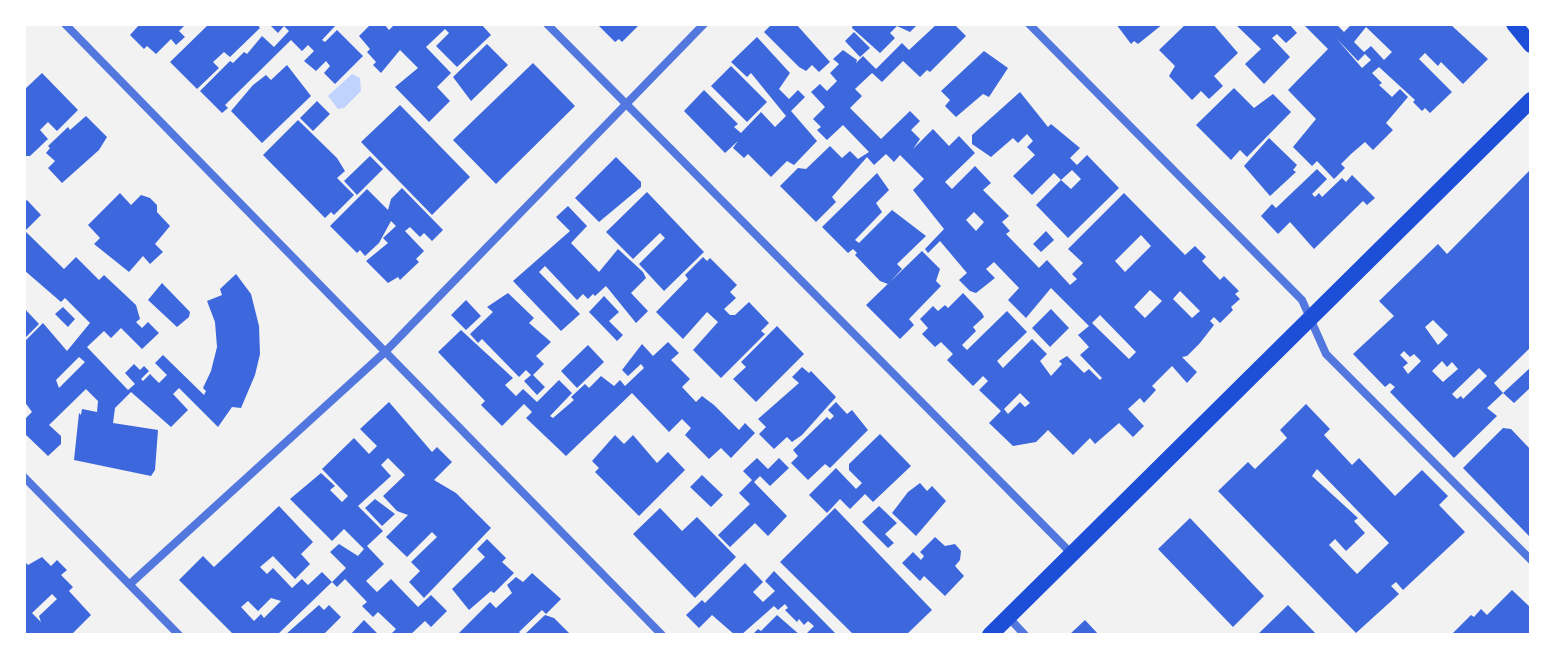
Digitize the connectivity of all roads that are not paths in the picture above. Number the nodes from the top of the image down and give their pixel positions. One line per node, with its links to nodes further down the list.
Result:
1 (65, 24): 10 (street)
2 (547, 24): 8 (street)
3 (704, 24): 8 (street)
4 (1029, 24): 9 (street)
5 (1514, 24): 6 (main road)
6 (1531, 45)
7 (1531, 100): 9 (main road)
8 (626, 106): 10 (street); 12 (street)
9 (1309, 319): 12 (main road); 13 (street)
10 (385, 352): 14 (street); 17 (street)
11 (24, 477): 14 (street)
12 (1071, 553): 15 (main road)
13 (1531, 560)
14 (130, 584): 16 (street)
15 (1008, 617): 18 (main road); 19 (street)
16 (179, 635)
17 (662, 635)
18 (990, 635)
19 (1025, 635)

